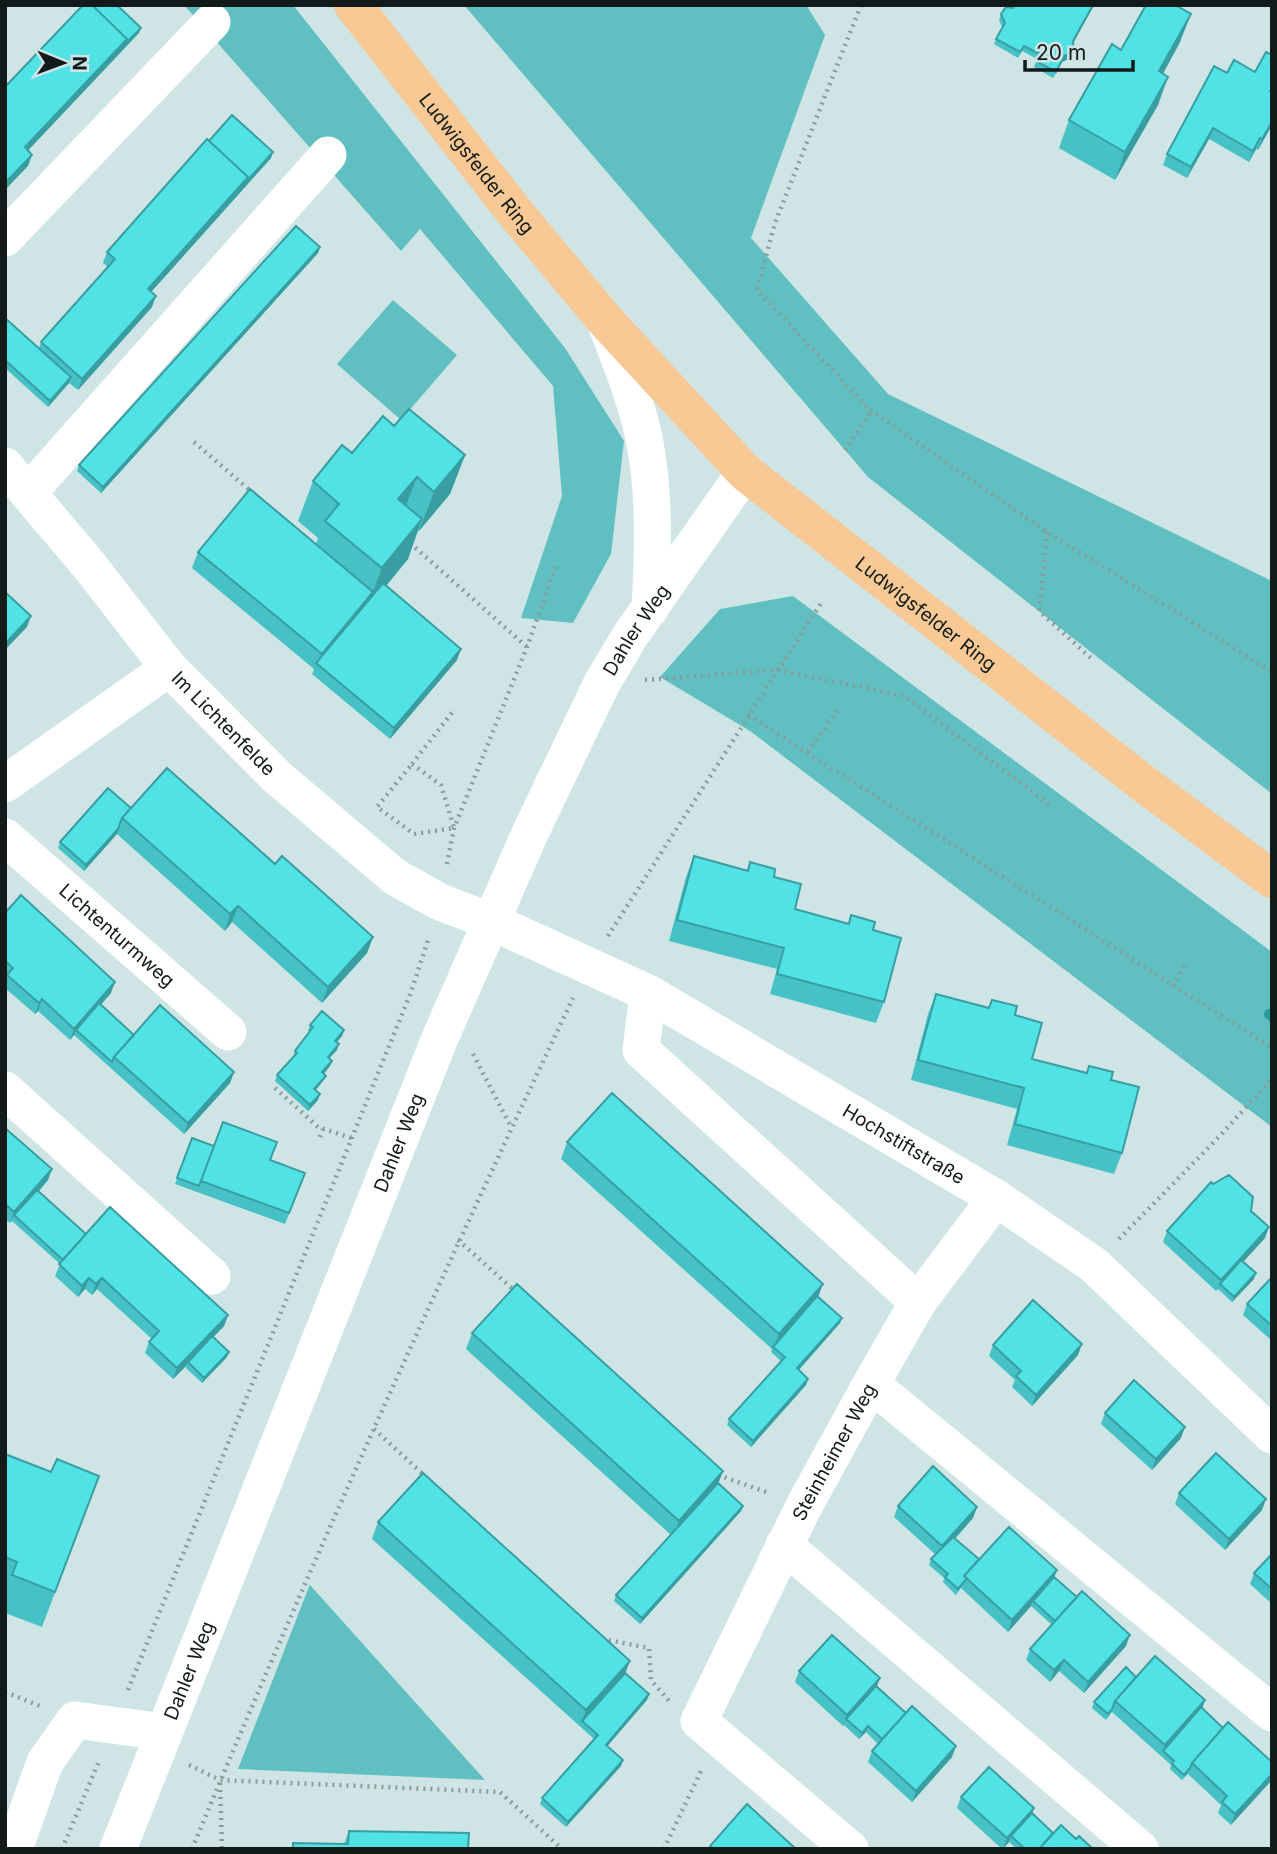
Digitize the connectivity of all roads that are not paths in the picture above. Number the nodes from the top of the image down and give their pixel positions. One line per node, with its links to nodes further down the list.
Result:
1 (353, 5): 5 (main road, Ludwigsfelder Ring)
2 (212, 22): 4 (street)
3 (328, 155): 7 (street)
4 (5, 238)
5 (605, 320): 6 (main road, Ludwigsfelder Ring); 8 (street, Ludwigsfelder Ring)
6 (745, 472): 8 (street, Dahler Weg); 12 (main road, Ludwigsfelder Ring)
7 (17, 480): 9 (street, Im Lichtenfelde)
8 (650, 609): 13 (street, Dahler Weg)
9 (169, 668): 10 (street); 13 (street, Im Lichtenfelde)
10 (5, 784)
11 (5, 837): 15 (street, Lichtenturmweg)
12 (1272, 879)
13 (490, 921): 14 (street, Hochstiftstraße); 24 (street, Dahler Weg)
14 (648, 993): 17 (street, Hochstiftstraße); 19 (street)
15 (228, 1032)
16 (5, 1090): 18 (street)
17 (996, 1198): 19 (street, Steinheimer Weg); 21 (street, Hochstiftstraße)
18 (212, 1276)
19 (918, 1302): 20 (street, Steinheimer Weg)
20 (871, 1384): 22 (street, Steinheimer Weg); 23 (street)
21 (1272, 1435)
22 (784, 1545): 27 (street, Steinheimer Weg); 28 (street)
23 (1272, 1713)
24 (161, 1740): 25 (street); 26 (street, Dahler Weg)
25 (14, 1849)
26 (118, 1849)
27 (850, 1849)
28 (1140, 1849)

